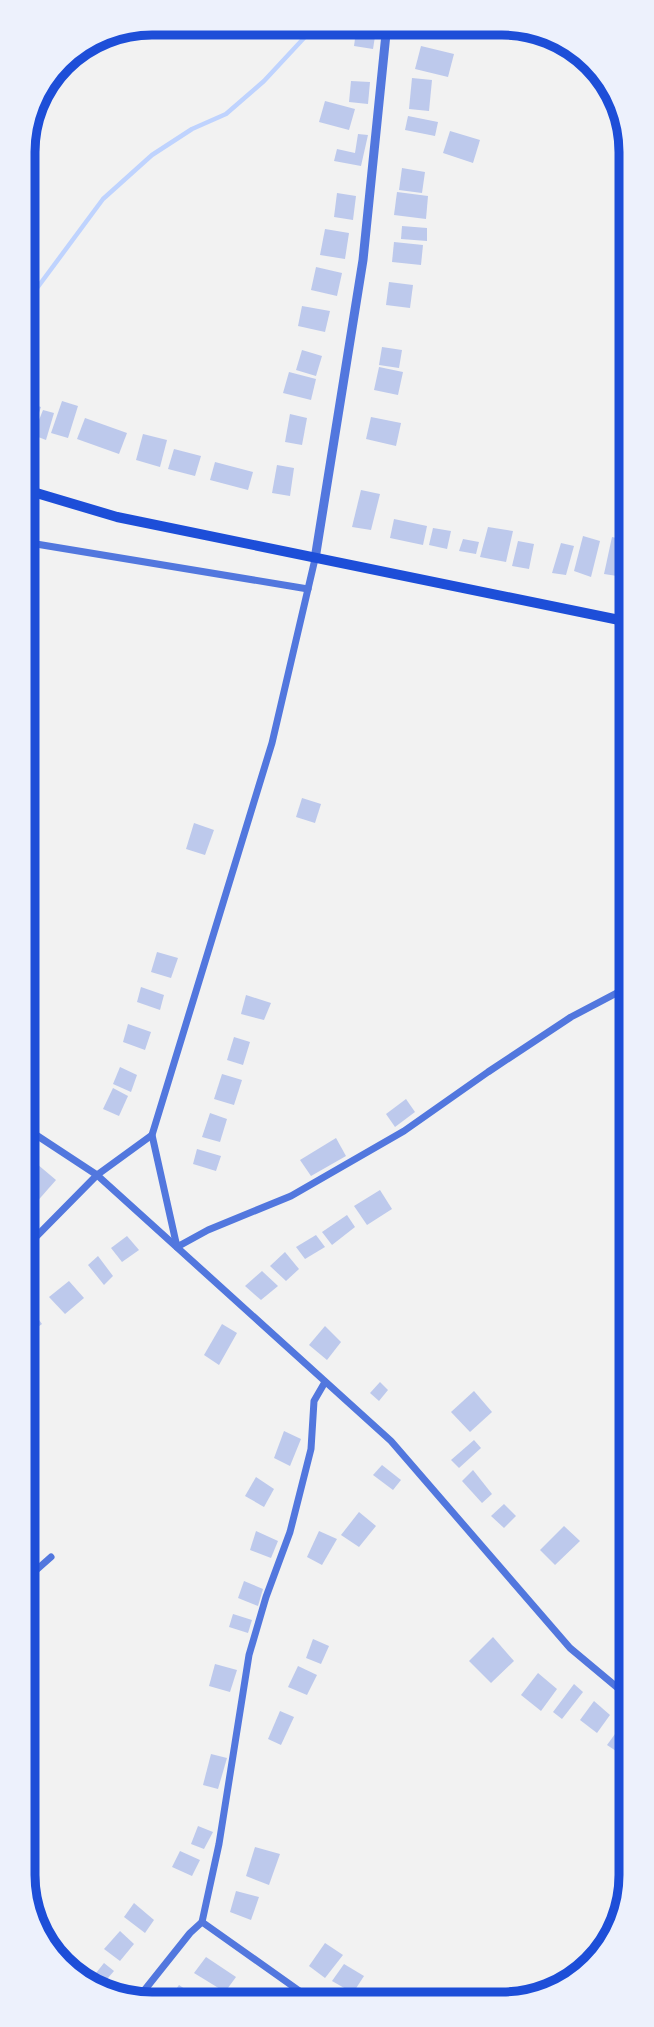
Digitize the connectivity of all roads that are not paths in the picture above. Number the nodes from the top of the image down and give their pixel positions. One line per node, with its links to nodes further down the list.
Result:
1 (386, 35): 4 (street)
2 (35, 493): 4 (main road)
3 (35, 544): 5 (street)
4 (315, 559): 5 (street); 6 (main road)
5 (309, 589): 9 (street)
6 (619, 620)
7 (619, 992): 12 (street)
8 (35, 1135): 10 (street)
9 (152, 1135): 10 (street); 12 (street)
10 (97, 1175): 11 (street); 12 (street)
11 (35, 1238)
12 (177, 1247): 13 (street)
13 (325, 1382): 16 (street); 17 (street)
14 (51, 1557): 15 (street)
15 (35, 1571)
16 (619, 1689)
17 (202, 1922): 18 (street); 19 (street)
18 (144, 1991)
19 (301, 1992)

